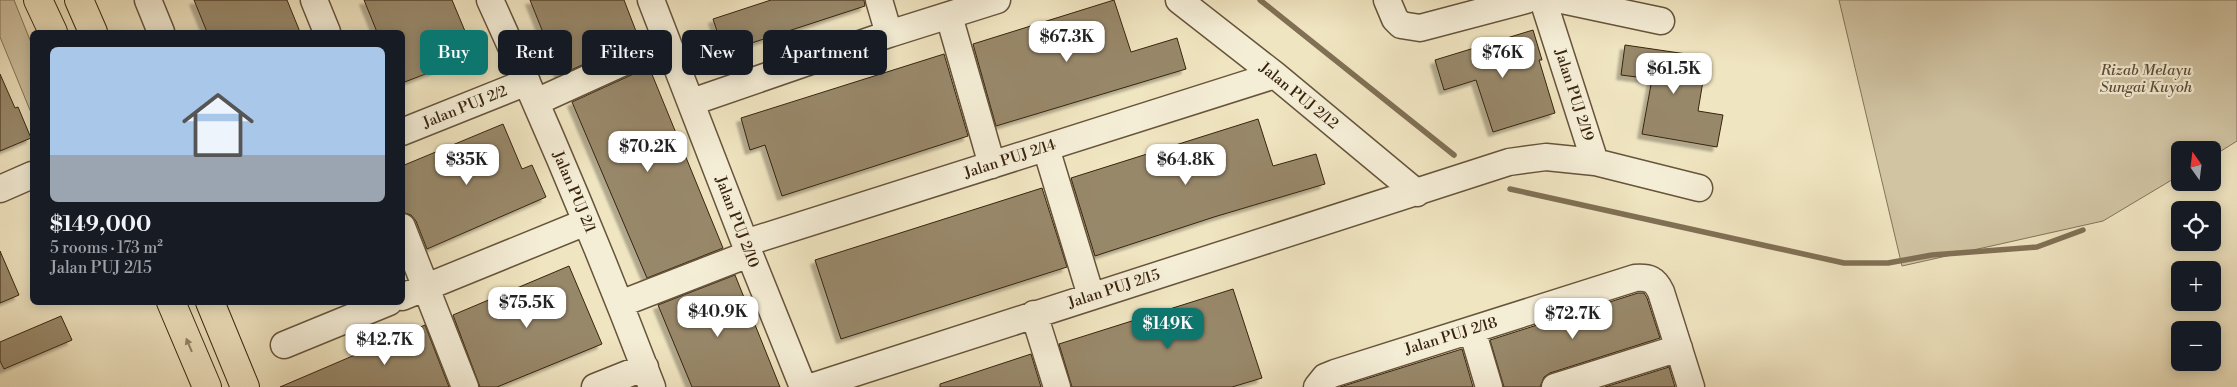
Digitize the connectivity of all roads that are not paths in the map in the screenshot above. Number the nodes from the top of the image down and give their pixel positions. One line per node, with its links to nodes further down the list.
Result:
1 (38, 0): 17 (main road)
2 (79, 0): 18 (main road)
3 (95, 0): 19 (main road)
4 (148, 0): 20 (street)
5 (314, 0): 21 (street)
6 (490, 0): 27 (street, Jalan PUJ 2/1)
7 (651, 0): 22 (street, Jalan PUJ 2/10)
8 (879, 0): 23 (street)
9 (997, 0): 15 (street)
10 (1179, 0): 26 (street, Jalan PUJ 2/12)
11 (1526, 0): 14 (street)
12 (1543, 0): 31 (street, Jalan PUJ 2/19)
13 (1562, 0): 16 (street)
14 (1389, 6)
15 (949, 16): 23 (street); 32 (street)
16 (1661, 21)
17 (52, 30)
18 (92, 30)
19 (93, 30)
20 (161, 30)
21 (327, 30)
22 (661, 30)
23 (889, 34): 28 (street)
24 (672, 57): 28 (street, Jalan PUJ 2/10)
25 (582, 74): 27 (street, Jalan PUJ 2/2)
26 (1275, 75): 30 (street, Jalan PUJ 2/14); 34 (street, Jalan PUJ 2/12)
27 (532, 92): 29 (street, Jalan PUJ 2/2); 37 (street, Jalan PUJ 2/1)
28 (692, 102): 39 (street, Jalan PUJ 2/10)
29 (405, 131)
30 (1046, 148): 32 (street, Jalan PUJ 2/14); 42 (street)
31 (1595, 162): 34 (street); 35 (street)
32 (992, 165): 39 (street, Jalan PUJ 2/14)
33 (30, 176): 36 (street)
34 (1429, 188): 42 (street, Jalan PUJ 2/15)
35 (1699, 188)
36 (0, 189)
37 (586, 222): 40 (street); 43 (street, Jalan PUJ 2/1)
38 (405, 234): 40 (street)
39 (747, 249): 43 (street, Jalan PUJ 2/14); 56 (street, Jalan PUJ 2/10)
40 (427, 287): 41 (street); 54 (street)
41 (405, 296)
42 (1091, 296): 47 (street, Jalan PUJ 2/15)
43 (620, 304): 51 (street, Jalan PUJ 2/1)
44 (172, 305): 52 (main road, one-way to 44)
45 (211, 305): 53 (main road)
46 (381, 305): 49 (street)
47 (1034, 314): 57 (street, Jalan PUJ 2/15); 58 (street)
48 (1472, 330): 50 (street, Jalan PUJ 2/18); 59 (street, Jalan PUJ 2/18); 60 (street)
49 (284, 345)
50 (1679, 348): 61 (street); 62 (street, Jalan PUJ 2/18)
51 (649, 377): 55 (street)
52 (207, 387)
53 (245, 387)
54 (465, 387)
55 (595, 387)
56 (803, 387)
57 (811, 387)
58 (1057, 387)
59 (1317, 387)
60 (1489, 387)
61 (1555, 387)
62 (1691, 387)

